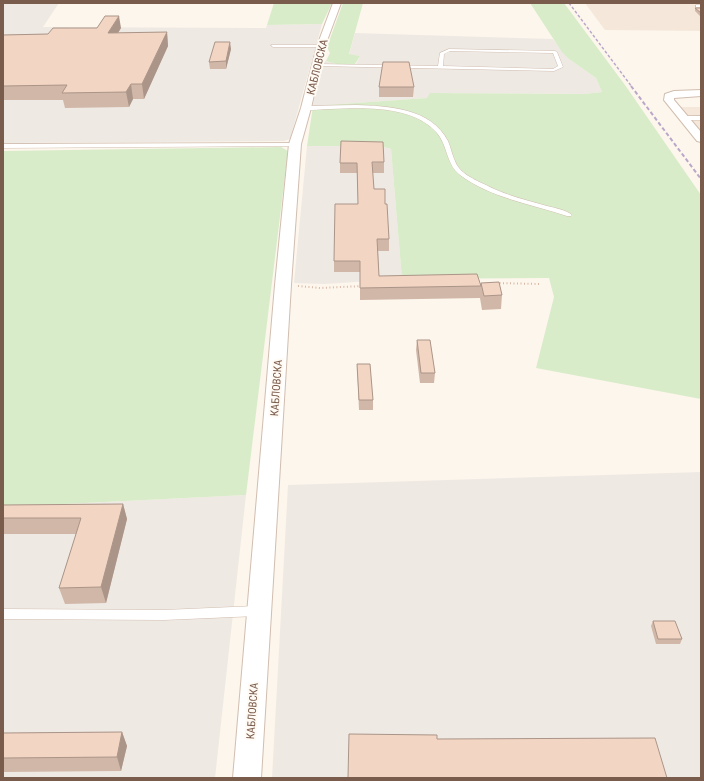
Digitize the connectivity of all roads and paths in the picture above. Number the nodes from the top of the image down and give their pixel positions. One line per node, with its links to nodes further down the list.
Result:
1 (337, 3): 3 (street, КАБЛОВСКА)
2 (273, 46): 3 (lane)
3 (321, 46): 4 (street, КАБЛОВСКА)
4 (317, 65): 5 (lane); 7 (street, КАБЛОВСКА)
5 (440, 68): 5 (lane)
6 (701, 93): 8 (street)
7 (306, 108): 11 (street, КАБЛОВСКА); 13 (lane)
8 (684, 118): 9 (lane); 10 (street)
9 (701, 118)
10 (701, 139)
11 (295, 144): 12 (lane); 16 (street, КАБЛОВСКА)
12 (3, 146)
13 (569, 215)
14 (494, 283): 15 (path)
15 (540, 284)
16 (283, 285): 17 (path); 18 (street, КАБЛОВСКА)
17 (368, 286)
18 (259, 611): 19 (lane); 20 (street, КАБЛОВСКА)
19 (3, 614)
20 (247, 778)

